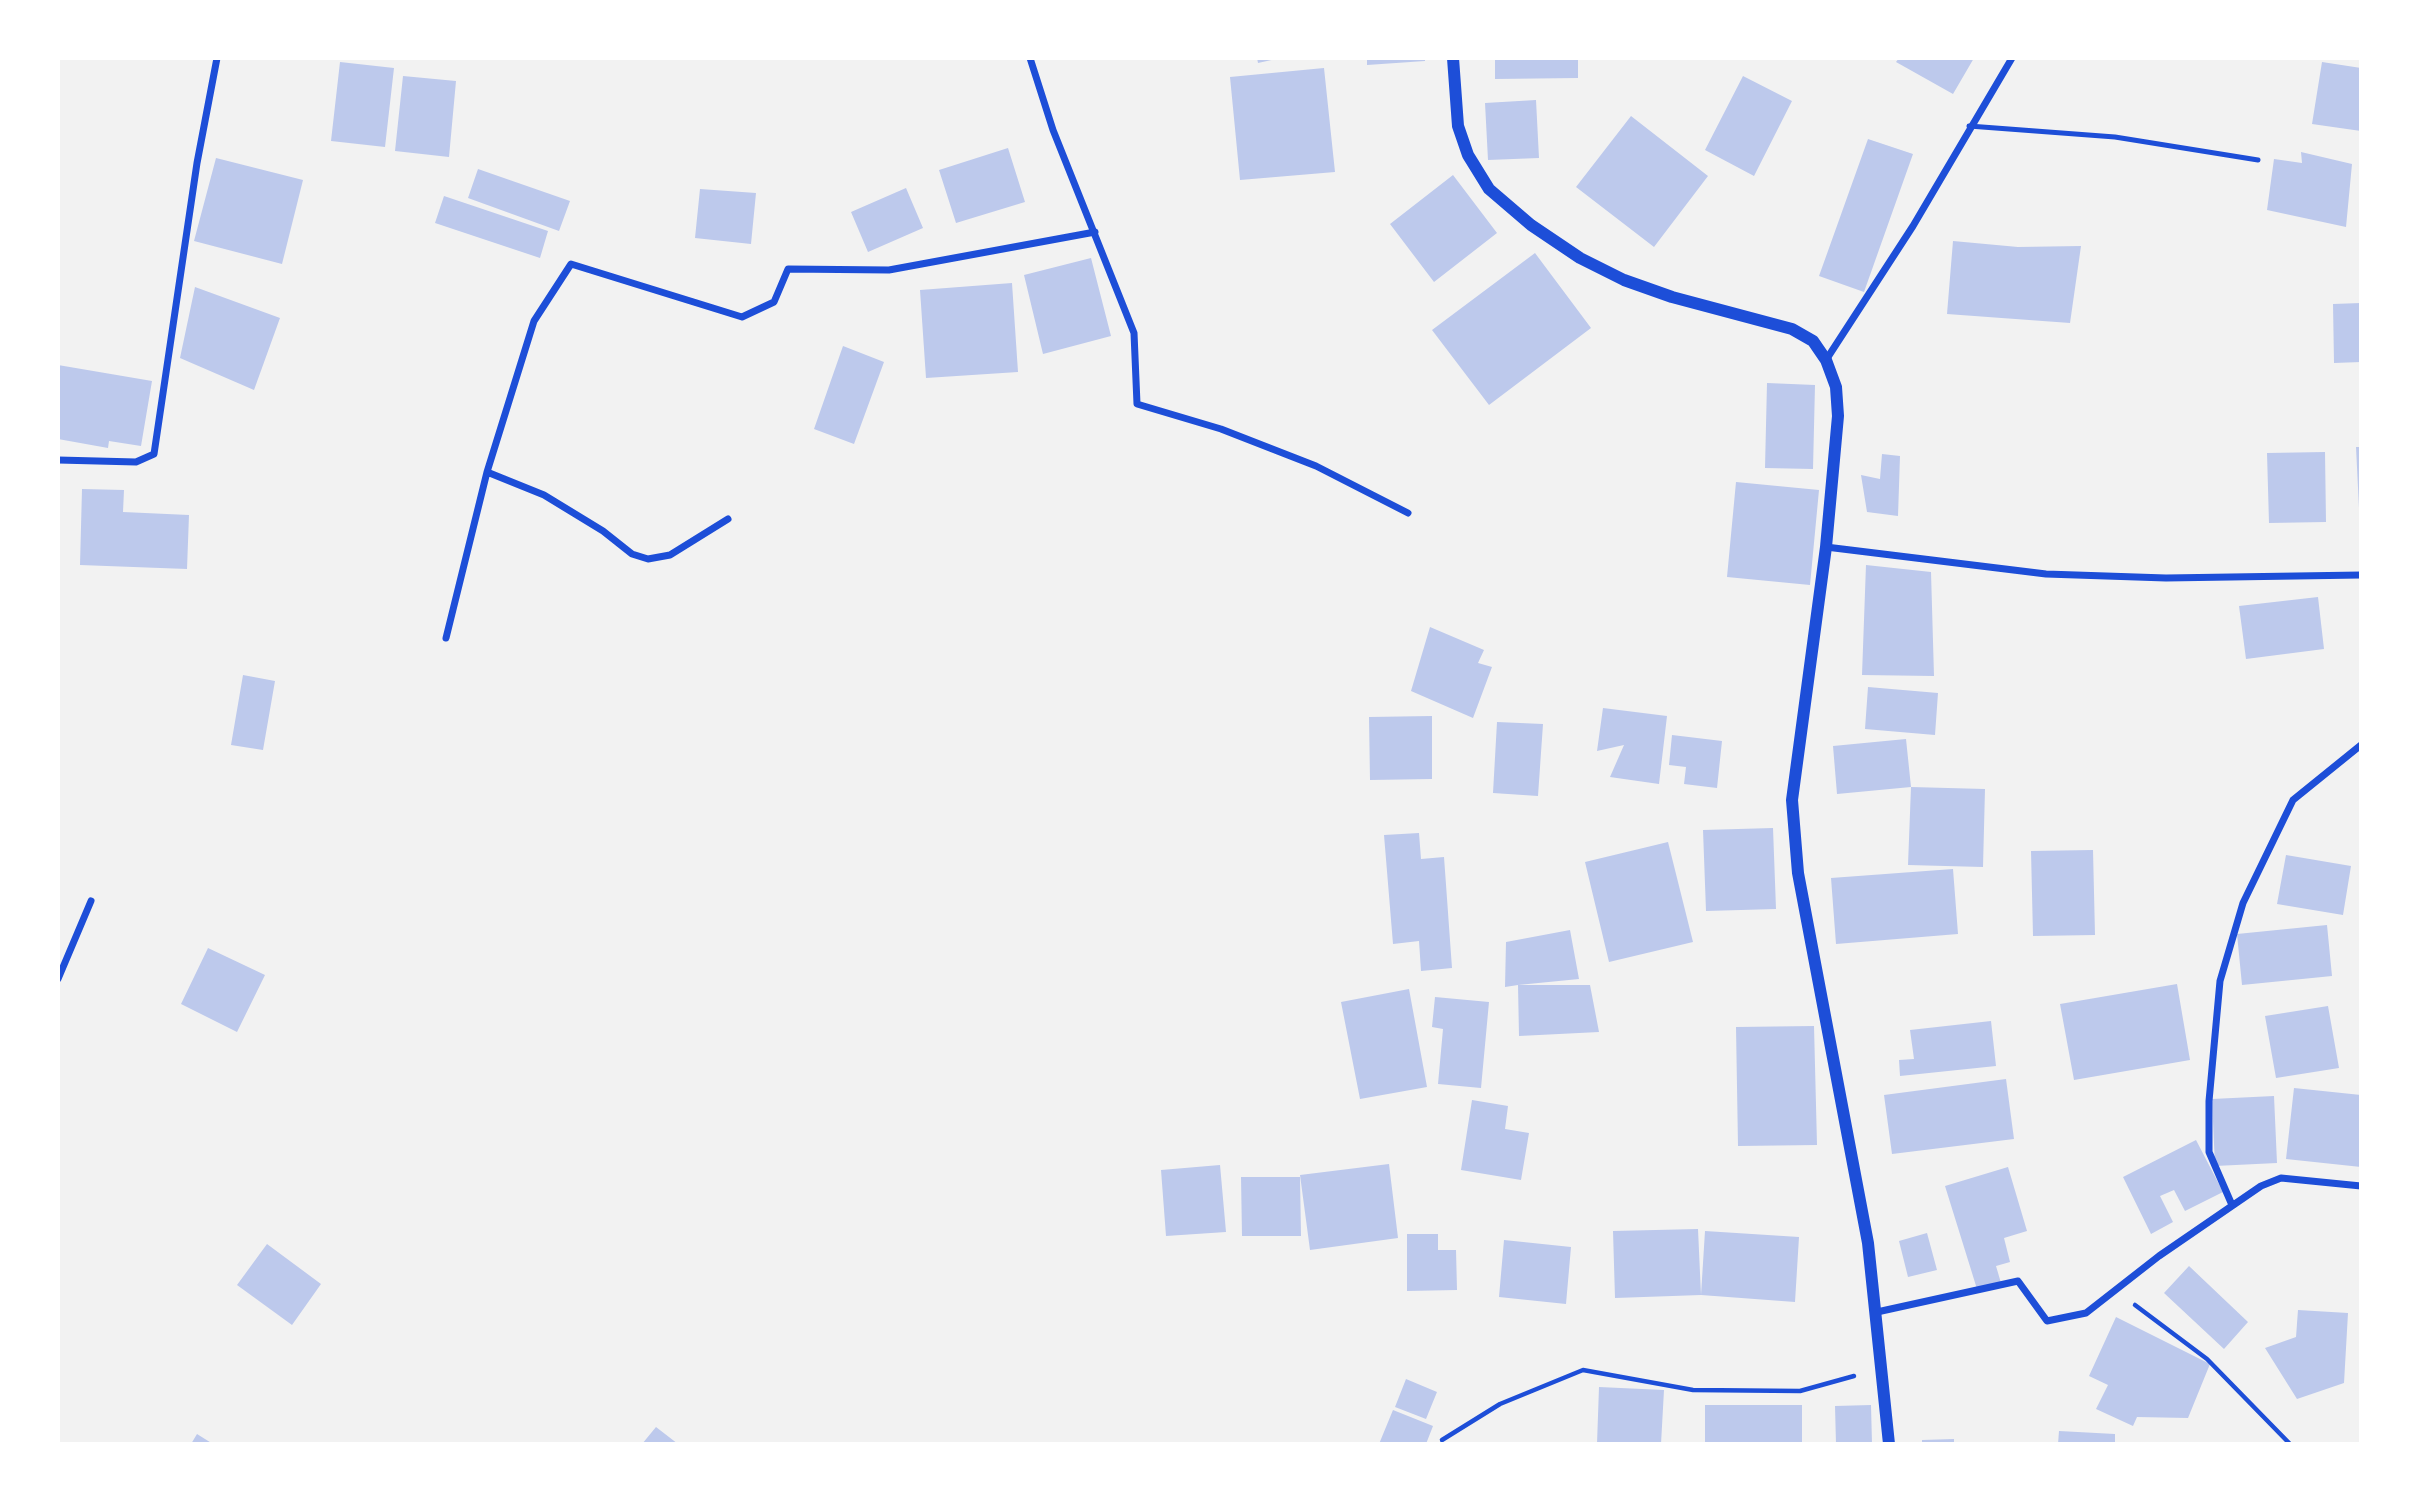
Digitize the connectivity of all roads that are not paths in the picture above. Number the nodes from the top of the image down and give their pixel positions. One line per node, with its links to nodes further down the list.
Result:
1 (217, 58): 9 (street)
2 (1030, 58): 7 (street)
3 (1453, 58): 8 (street)
4 (2012, 58): 5 (street)
5 (1969, 126): 6 (lane); 8 (street)
6 (2258, 160)
7 (1095, 232): 10 (street); 11 (street)
8 (1826, 360): 13 (street)
9 (58, 460)
10 (487, 472): 12 (street); 15 (street)
11 (1408, 513)
12 (728, 519)
13 (1826, 547): 14 (street); 21 (street)
14 (2361, 575)
15 (446, 638)
16 (2361, 745): 20 (street)
17 (91, 901): 18 (street)
18 (58, 979)
19 (2361, 1186): 20 (street)
20 (2232, 1205): 21 (street)
21 (1877, 1311): 22 (street)
22 (1889, 1444)

